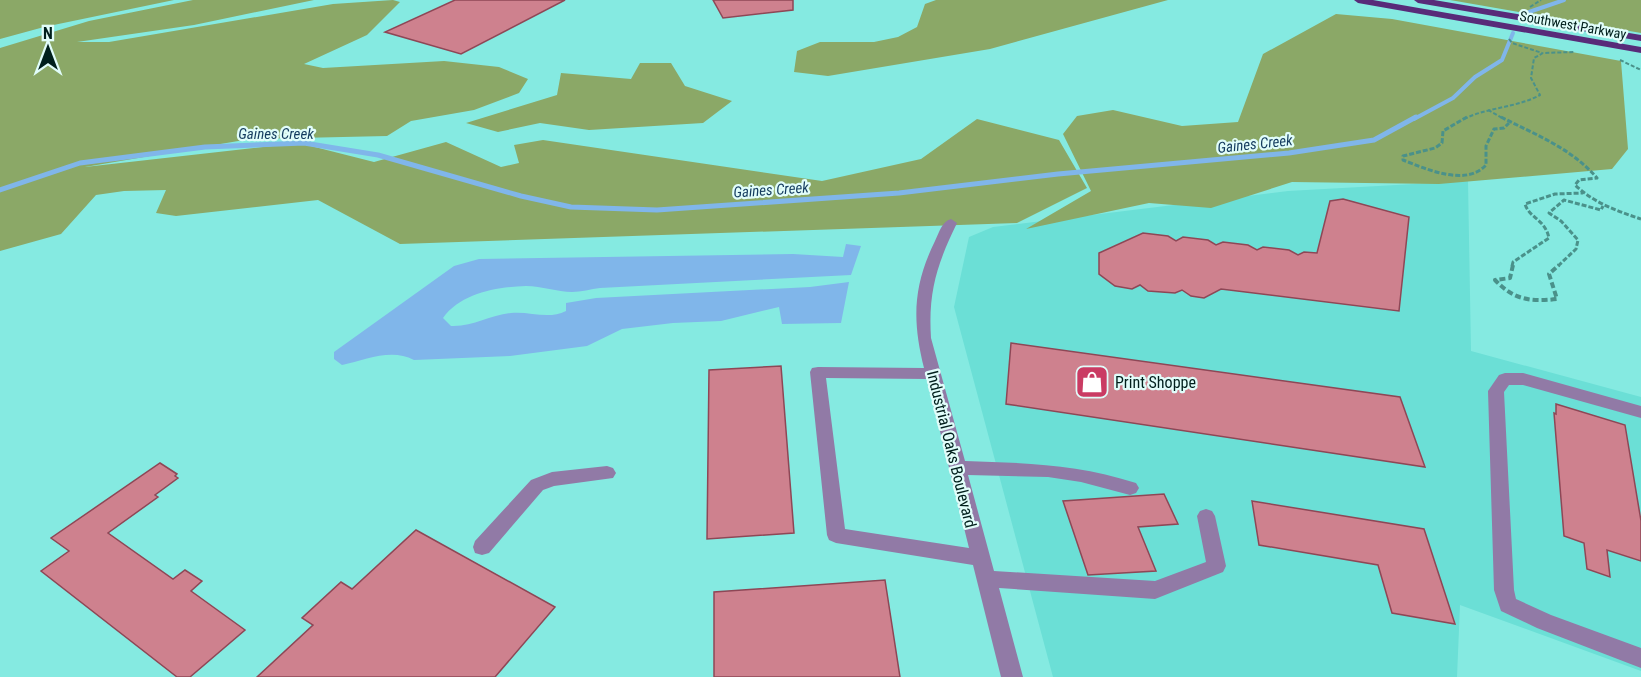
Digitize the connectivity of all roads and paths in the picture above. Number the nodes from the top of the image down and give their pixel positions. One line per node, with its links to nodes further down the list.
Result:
1 (1358, 0): 5 (main road, Southwest Parkway)
2 (1418, 0): 4 (main road, Southwest Parkway)
3 (1504, 33): 7 (path)
4 (1641, 38)
5 (1641, 50)
6 (1583, 52): 7 (path)
7 (1543, 53): 10 (path)
8 (1618, 59): 9 (path)
9 (1641, 70)
10 (1488, 110): 11 (path); 11 (path)
11 (1509, 123): 12 (path)
12 (1583, 193): 13 (path); 13 (path)
13 (1603, 206): 14 (path)
14 (1641, 219)
15 (951, 223): 16 (street, Industrial Oaks Boulevard)
16 (933, 374): 18 (street, Industrial Oaks Boulevard); 23 (street)
17 (1641, 412): 25 (street)
18 (957, 468): 20 (street); 23 (street, Industrial Oaks Boulevard)
19 (607, 472): 22 (street)
20 (1130, 488)
21 (1206, 516): 24 (street)
22 (482, 547)
23 (980, 558): 24 (street, Industrial Oaks Boulevard)
24 (985, 579): 26 (street, Industrial Oaks Boulevard)
25 (1641, 658)
26 (1012, 677)

